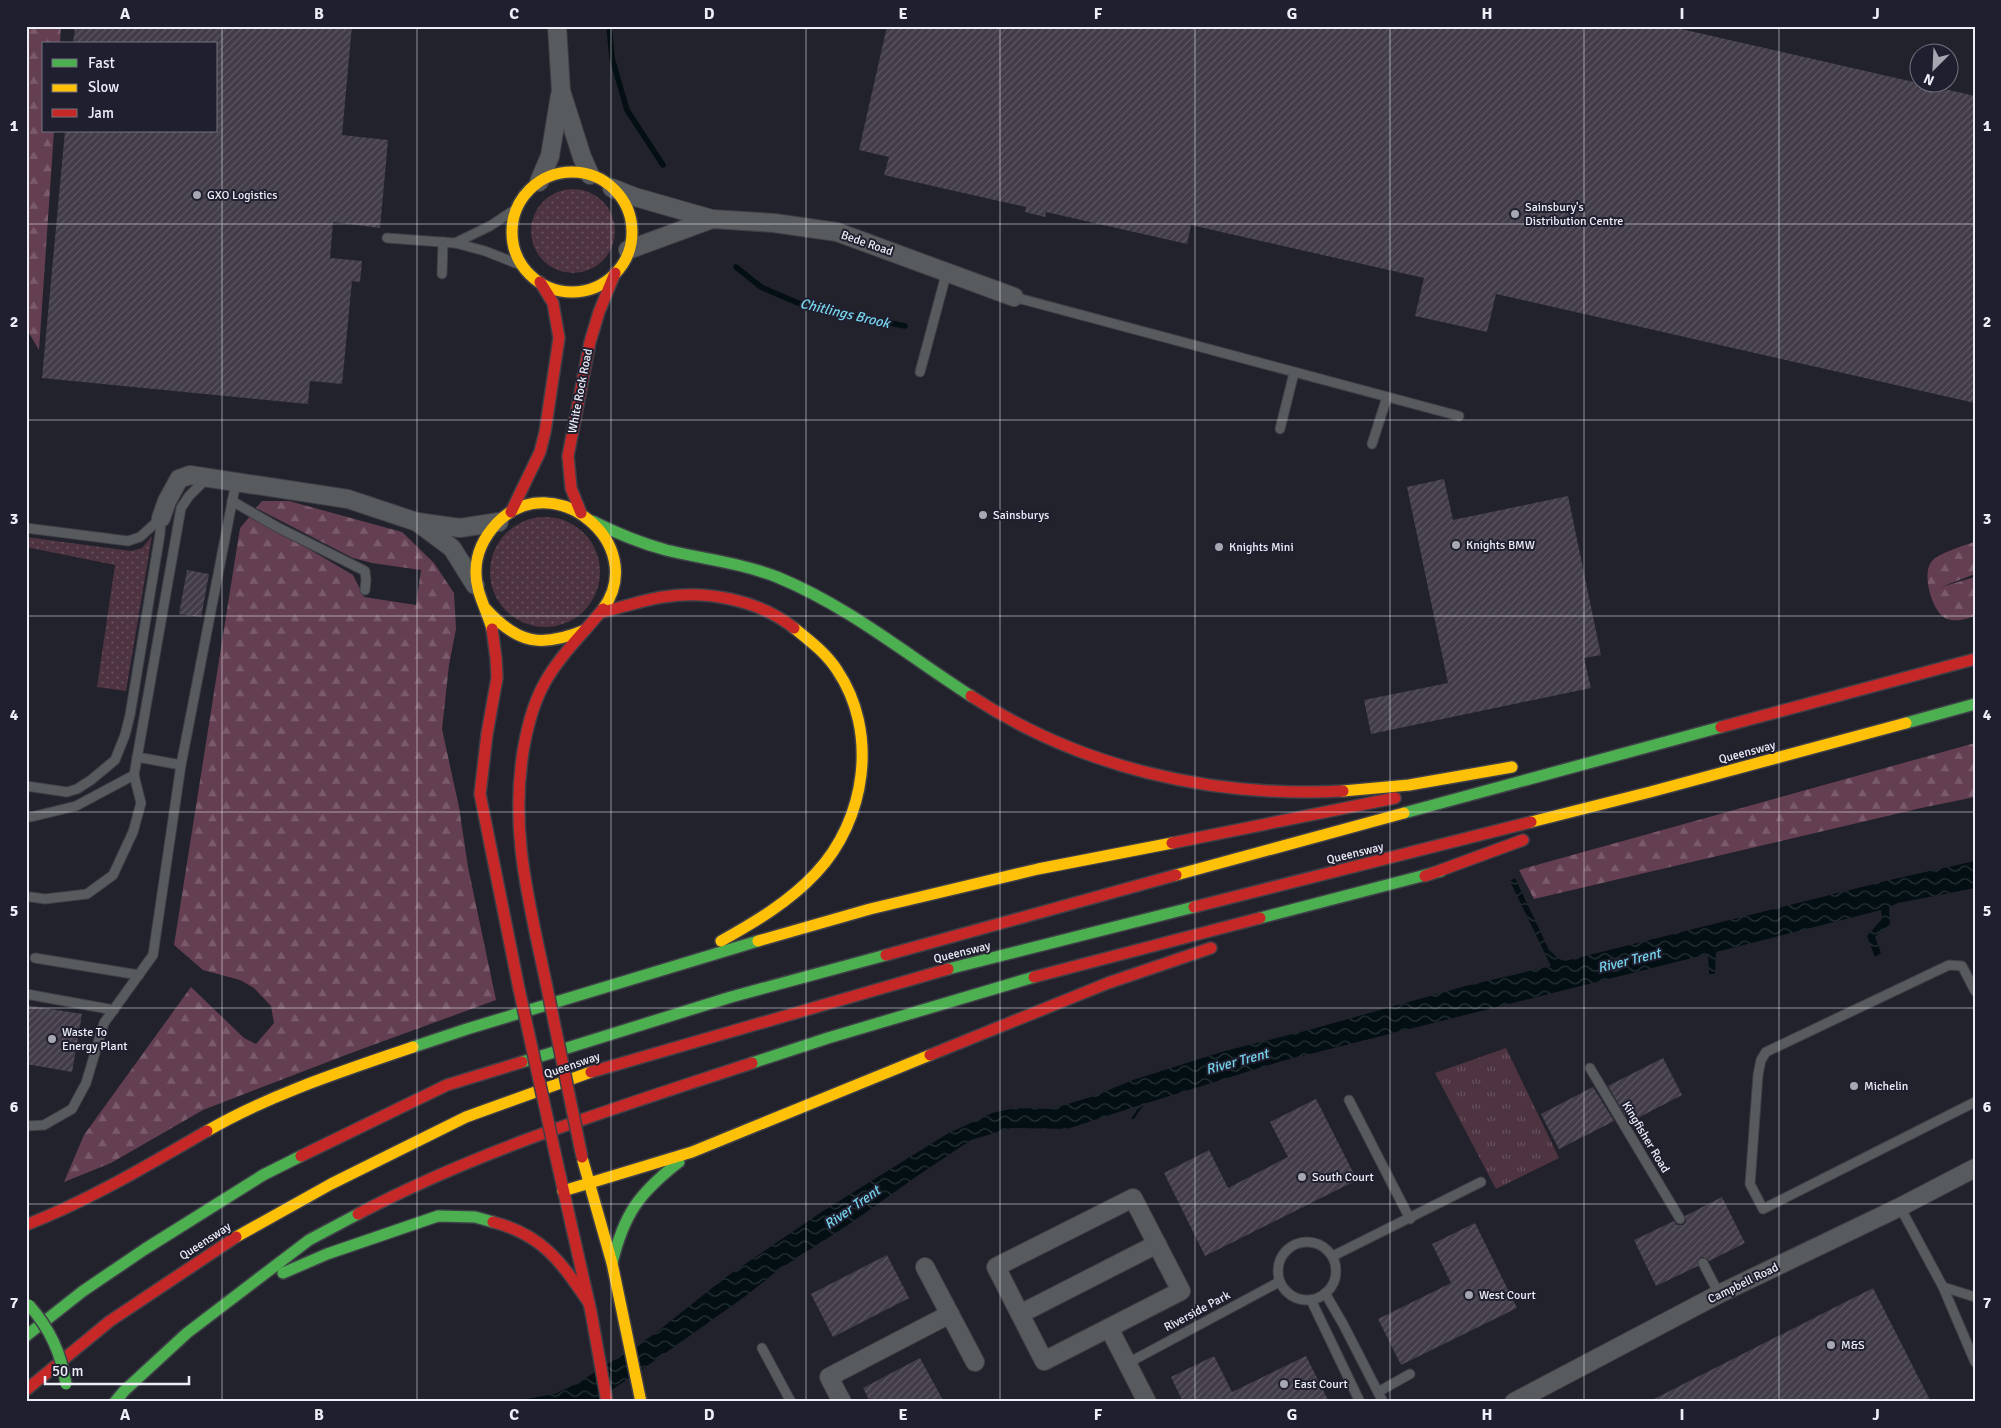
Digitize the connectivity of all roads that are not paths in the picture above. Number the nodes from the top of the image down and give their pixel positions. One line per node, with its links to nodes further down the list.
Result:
1 (556, 26): 2 (street)
2 (561, 91): 3 (street); 4 (street)
3 (590, 175): 4 (main road); 5 (main road)
4 (539, 182): 6 (main road)
5 (612, 188): 7 (street, Bede Road); 11 (main road)
6 (516, 209): 10 (lane); 12 (main road)
7 (712, 219): 11 (street, Bede Road); 13 (street, Bede Road)
8 (387, 238): 9 (lane)
9 (443, 242): 10 (lane); 15 (lane)
10 (455, 243): 12 (lane)
11 (628, 250): 14 (main road)
12 (523, 266): 16 (main road)
13 (947, 271): 17 (street, Bede Road); 18 (lane)
14 (615, 272): 16 (main road); 27 (main road, White Rock Road)
15 (442, 274)
16 (540, 282): 28 (main road)
17 (1014, 297): 19 (lane)
18 (920, 372)
19 (1294, 372): 20 (lane); 22 (lane)
20 (1387, 397): 21 (lane); 23 (lane)
21 (1458, 416)
22 (1280, 429)
23 (1372, 444)
24 (208, 478): 25 (street); 29 (street); 41 (lane)
25 (236, 482): 26 (lane); 31 (street)
26 (232, 500): 34 (lane); 44 (lane)
27 (580, 512): 28 (main road); 30 (main road)
28 (505, 517): 31 (street); 33 (main road)
29 (161, 518): 32 (lane); 46 (lane)
30 (592, 521): 36 (main road); 43 (main road)
31 (417, 522): 33 (street)
32 (26, 528)
33 (477, 587): 35 (main road)
34 (365, 590)
35 (486, 609): 37 (main road); 69 (main road, bridge)
36 (603, 612): 37 (main road); 56 (main road)
37 (585, 630): 68 (main road, bridge)
38 (1975, 659): 40 (main road, Queensway)
39 (1975, 704): 47 (main road, Queensway)
40 (1654, 744): 42 (main road); 56 (main road); 91 (main road, Queensway)
41 (137, 757): 44 (lane); 45 (lane)
42 (1556, 760)
43 (1526, 765)
44 (181, 766): 57 (lane)
45 (134, 775): 48 (lane); 52 (lane)
46 (26, 786)
47 (1650, 792): 49 (main road); 98 (main road, Queensway)
48 (31, 818)
49 (1550, 830)
50 (1532, 836): 51 (main road)
51 (1441, 870): 53 (main road); 84 (main road)
52 (31, 896)
53 (1284, 924)
54 (1219, 945): 65 (main road)
55 (35, 958): 57 (lane)
56 (685, 962): 73 (main road)
57 (139, 975): 60 (lane)
58 (1975, 991): 63 (lane)
59 (26, 994): 60 (lane)
60 (114, 1010): 64 (lane)
61 (1590, 1068): 72 (lane, Kingfisher Road)
62 (1349, 1100): 71 (lane)
63 (1975, 1102)
64 (26, 1126)
65 (692, 1152): 68 (main road); 76 (main road)
66 (1975, 1168): 70 (street, Campbell Road)
67 (1480, 1182): 71 (lane)
68 (591, 1183): 69 (main road); 76 (main road)
69 (563, 1191): 87 (main road)
70 (1900, 1207): 80 (lane); 82 (street, Campbell Road)
71 (1410, 1218): 75 (lane)
72 (1680, 1219)
73 (26, 1225)
74 (1157, 1244): 89 (street); 89 (street); 90 (street)
75 (1333, 1256): 79 (lane); 81 (lane)
76 (612, 1263): 100 (main road)
77 (1703, 1263): 82 (lane)
78 (925, 1267): 88 (street)
79 (1279, 1282): 85 (lane); 95 (lane, Riverside Park)
80 (1943, 1287): 83 (lane); 94 (lane)
81 (1325, 1294): 85 (lane); 99 (lane)
82 (1719, 1294): 108 (street, Campbell Road)
83 (1975, 1296)
84 (231, 1300): 87 (main road); 102 (main road)
85 (1311, 1300): 106 (lane)
86 (28, 1304): 97 (main road, bridge)
87 (590, 1307): 103 (main road)
88 (950, 1314): 93 (street); 105 (street)
89 (1020, 1314): 90 (street)
90 (1110, 1328): 95 (street)
91 (26, 1336)
92 (762, 1348): 104 (lane)
93 (976, 1362)
94 (1975, 1362)
95 (1128, 1363): 101 (street)
96 (1410, 1374): 99 (lane)
97 (66, 1388)
98 (26, 1390)
99 (1378, 1392): 107 (lane)
100 (640, 1397)
101 (1142, 1400)
102 (114, 1402)
103 (607, 1402)
104 (791, 1402)
105 (842, 1402)
106 (1360, 1402)
107 (1383, 1402)
108 (1514, 1402)

